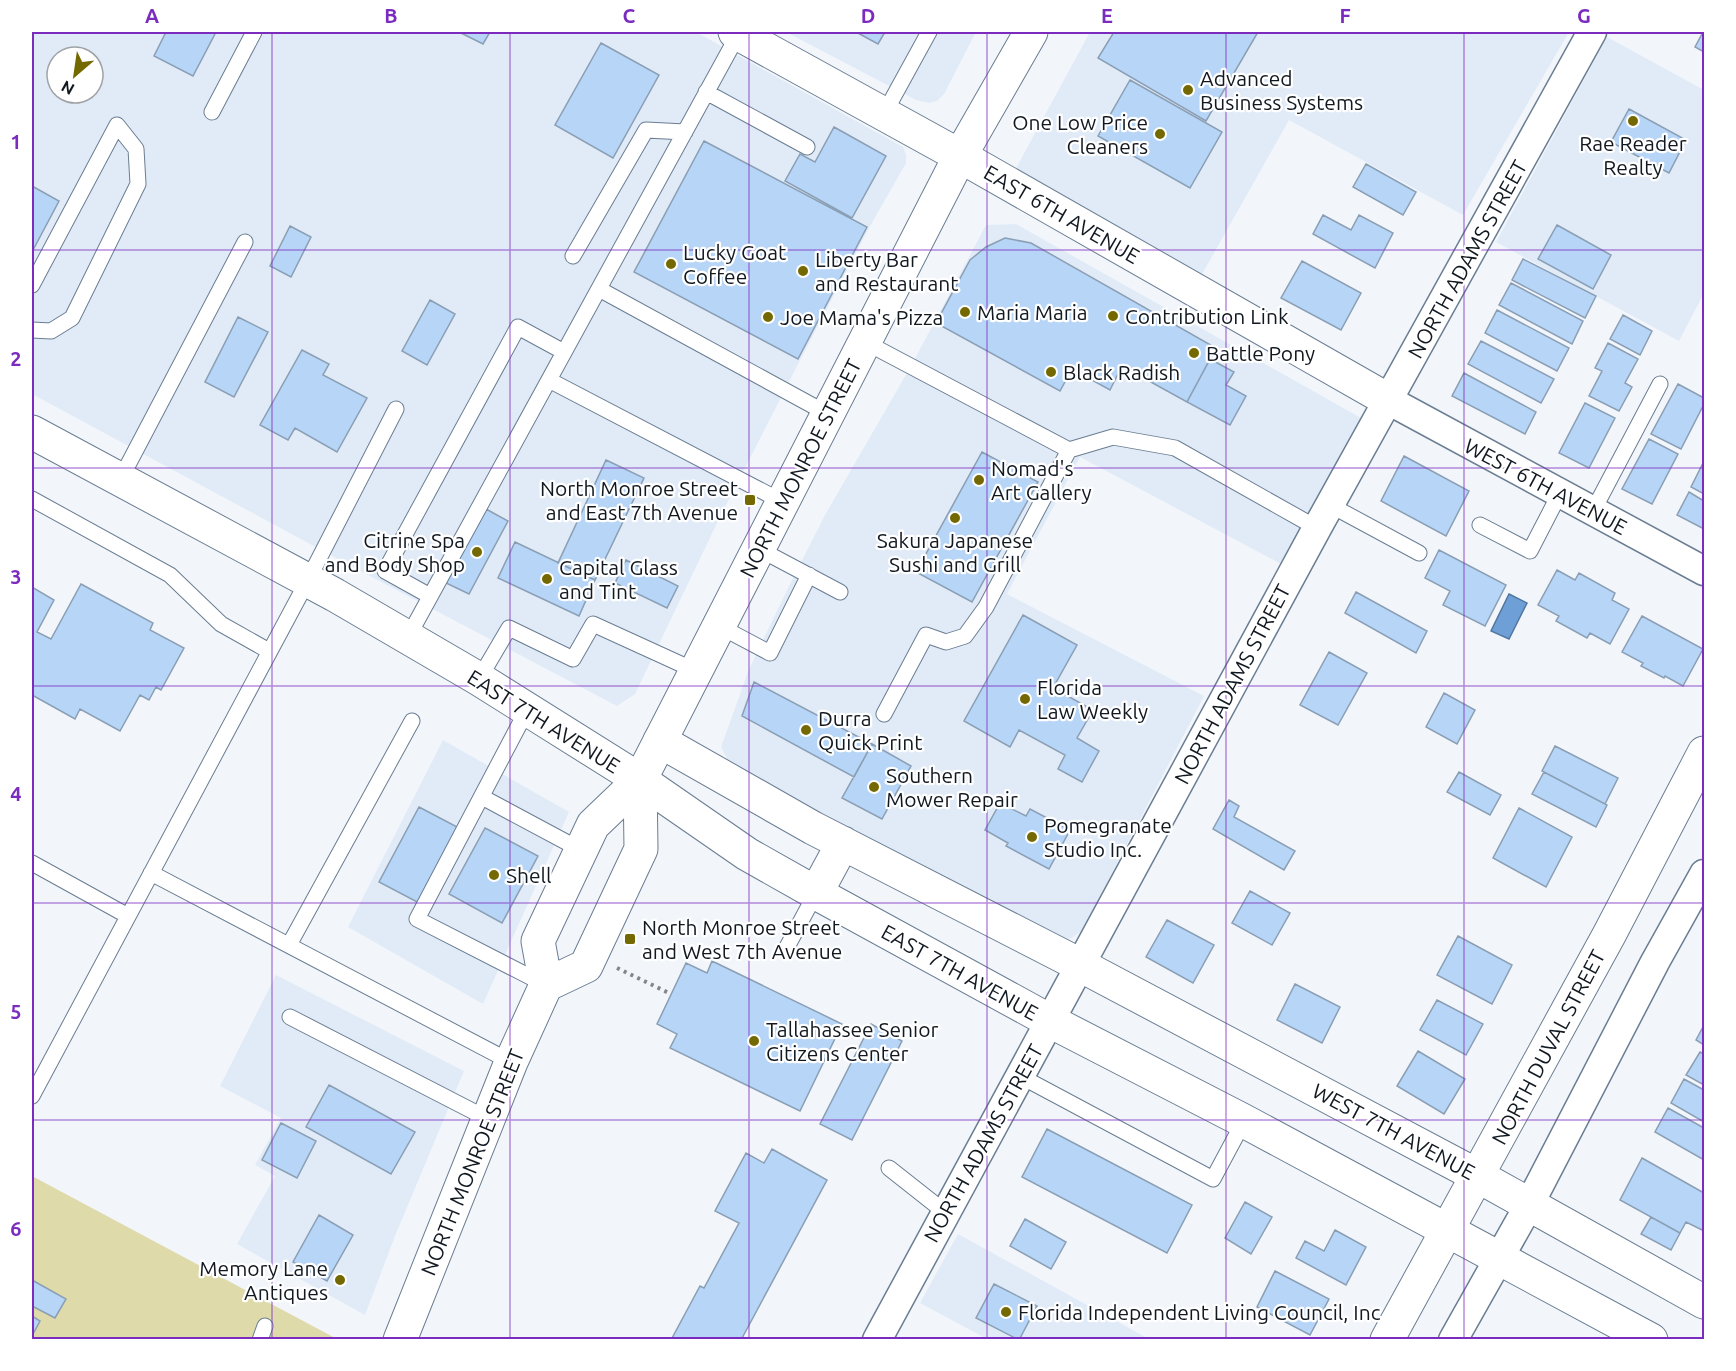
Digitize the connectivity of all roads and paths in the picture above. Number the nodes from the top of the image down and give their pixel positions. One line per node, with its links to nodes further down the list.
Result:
1 (254, 32): 7 (lane)
2 (737, 32): 6 (lane); 8 (street, EAST 6TH AVENUE)
3 (929, 32): 8 (lane)
4 (1031, 32): 11 (street, NORTH MONROE STREET)
5 (1592, 32): 21 (street, NORTH ADAMS STREET)
6 (706, 92): 9 (lane); 10 (lane)
7 (212, 112)
8 (884, 114): 11 (street, EAST 6TH AVENUE)
9 (685, 132): 13 (lane); 15 (lane)
10 (807, 147)
11 (960, 156): 17 (street, NORTH MONROE STREET); 21 (street, EAST 6TH AVENUE)
12 (245, 242): 26 (lane)
13 (573, 256)
14 (32, 285): 16 (lane)
15 (599, 289): 18 (lane); 23 (lane)
16 (32, 330)
17 (865, 342): 23 (street, NORTH MONROE STREET); 25 (lane)
18 (564, 352): 19 (lane); 39 (lane)
19 (549, 380): 29 (lane); 39 (lane)
20 (1660, 384): 30 (lane)
21 (1388, 400): 27 (street, WEST 6TH AVENUE); 31 (street, NORTH ADAMS STREET)
22 (396, 409): 37 (lane)
23 (828, 414): 29 (street, NORTH MONROE STREET)
24 (32, 432): 26 (street, EAST 7TH AVENUE)
25 (1069, 450): 31 (lane); 46 (lane)
26 (120, 480): 37 (street, EAST 7TH AVENUE)
27 (1560, 493): 30 (street, WEST 6TH AVENUE); 32 (lane)
28 (32, 499): 42 (lane)
29 (783, 502): 33 (street, NORTH MONROE STREET)
30 (1593, 511): 35 (street, WEST 6TH AVENUE)
31 (1324, 516): 34 (lane); 61 (street, NORTH ADAMS STREET)
32 (1480, 525)
33 (759, 549): 36 (lane); 40 (street, NORTH MONROE STREET)
34 (1419, 553)
35 (1704, 571)
36 (809, 575): 38 (lane); 40 (lane)
37 (308, 580): 41 (street, EAST 7TH AVENUE); 42 (lane)
38 (840, 592)
39 (430, 596): 41 (lane)
40 (719, 626): 43 (street, NORTH MONROE STREET)
41 (408, 637): 44 (street, EAST 7TH AVENUE)
42 (269, 651): 55 (lane)
43 (696, 671): 44 (lane); 48 (street, NORTH MONROE STREET)
44 (479, 679): 45 (street, EAST 7TH AVENUE)
45 (527, 710): 50 (street, EAST 7TH AVENUE); 51 (lane)
46 (884, 714)
47 (412, 722): 59 (lane)
48 (660, 741): 50 (street, NORTH MONROE STREET); 52 (street)
49 (1704, 753): 73 (street, NORTH DUVAL STREET)
50 (640, 780): 53 (street, NORTH MONROE STREET); 57 (street, EAST 7TH AVENUE); 63 (street, NORTH MONROE STREET)
51 (482, 796): 53 (lane); 63 (lane)
52 (843, 843): 57 (street); 61 (street)
53 (581, 850): 63 (street, NORTH MONROE STREET)
54 (32, 863): 58 (lane)
55 (151, 873): 58 (lane); 59 (lane)
56 (1704, 874): 74 (street)
57 (816, 893): 60 (lane); 66 (street, EAST 7TH AVENUE)
58 (128, 916): 69 (lane)
59 (289, 945): 67 (lane)
60 (787, 947)
61 (1080, 964): 66 (street, NORTH ADAMS STREET); 73 (street, WEST 7TH AVENUE)
62 (610, 965): 64 (path)
63 (546, 985): 67 (street, NORTH MONROE STREET)
64 (671, 994)
65 (290, 1017): 70 (lane)
66 (1050, 1021): 68 (street, NORTH ADAMS STREET); 71 (street)
67 (511, 1062): 70 (street, NORTH MONROE STREET)
68 (1020, 1076): 71 (lane); 75 (street, NORTH ADAMS STREET)
69 (32, 1096)
70 (488, 1119): 79 (street, NORTH MONROE STREET)
71 (1244, 1121): 76 (street)
72 (889, 1168): 75 (lane)
73 (1478, 1176): 74 (street, WEST 7TH AVENUE); 76 (street, NORTH DUVAL STREET)
74 (1529, 1204): 77 (street); 78 (street, WEST 7TH AVENUE)
75 (946, 1213): 80 (street, NORTH ADAMS STREET)
76 (1449, 1230): 77 (street); 81 (street, NORTH DUVAL STREET)
77 (1500, 1257): 82 (street); 83 (street)
78 (1704, 1302)
79 (400, 1340)
80 (877, 1340)
81 (1388, 1340)
82 (1453, 1340)
83 (1651, 1340)

